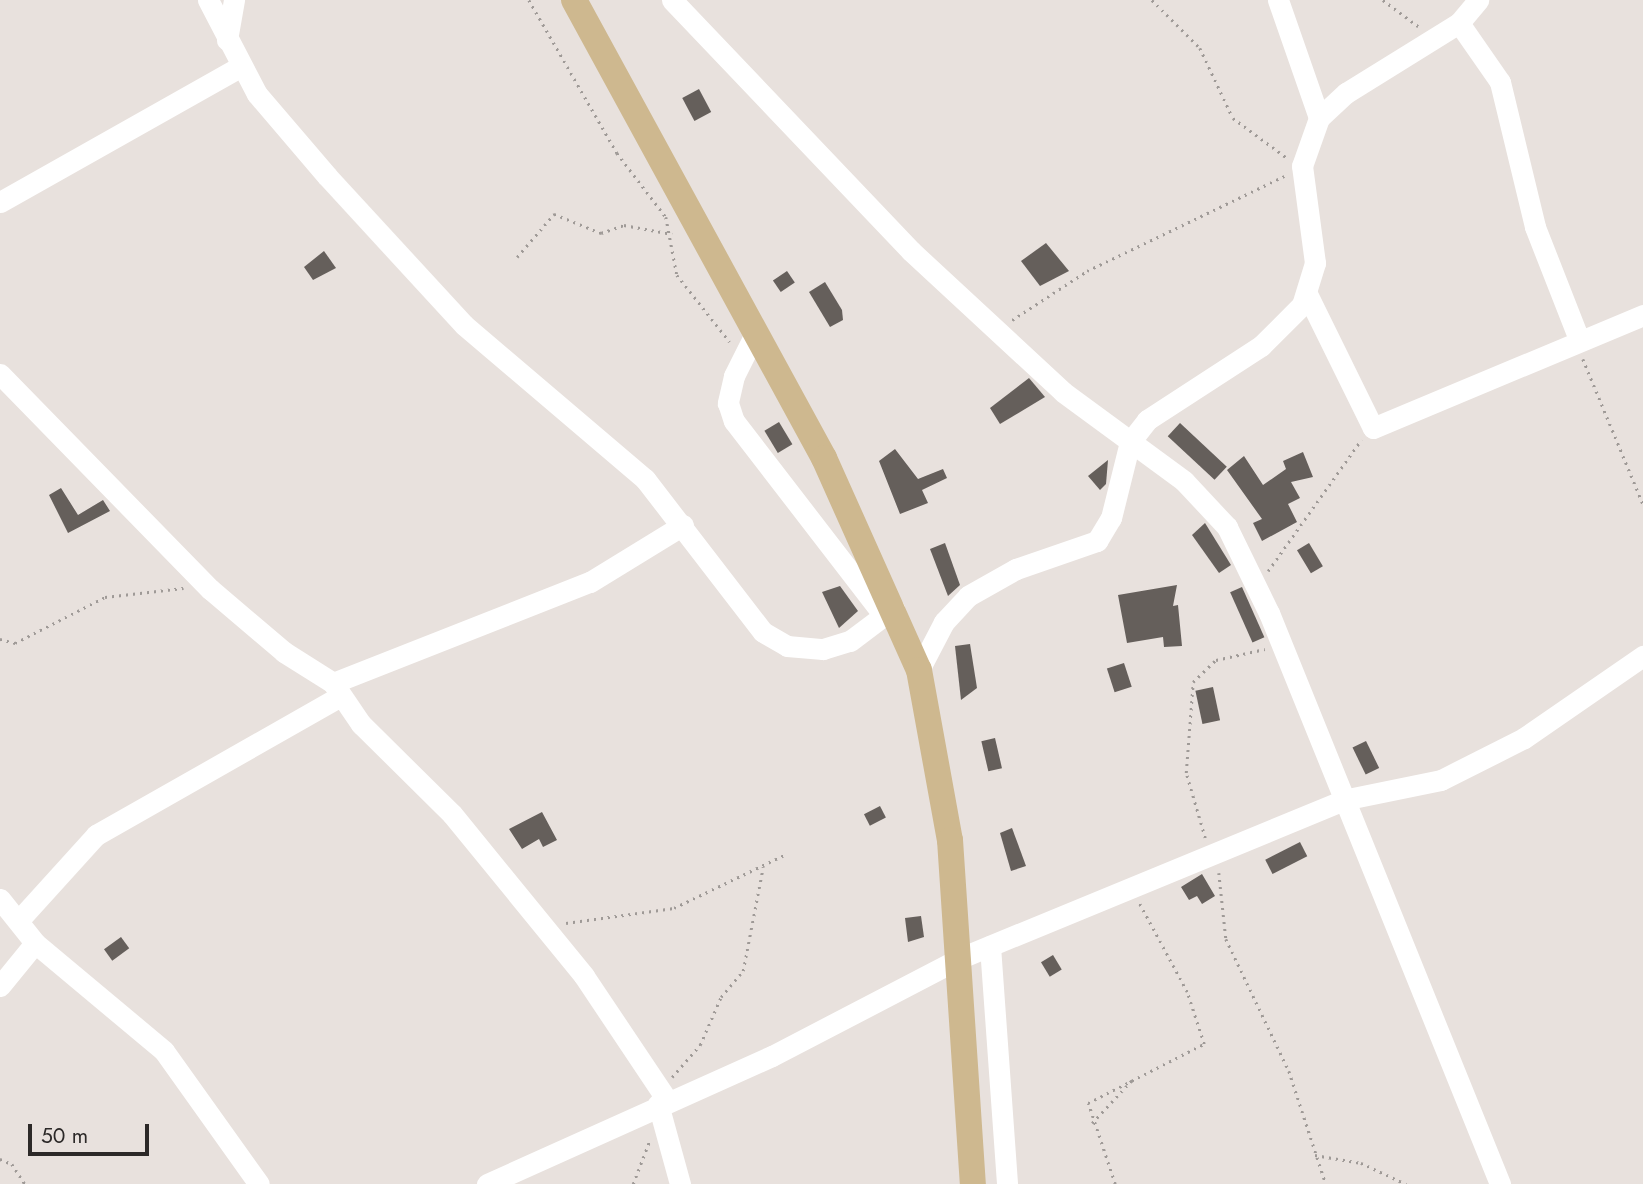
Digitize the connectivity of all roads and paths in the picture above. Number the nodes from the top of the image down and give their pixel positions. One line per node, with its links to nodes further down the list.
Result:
1 (208, 0): 11 (street)
2 (234, 0): 11 (street)
3 (529, 0): 17 (path)
4 (574, 0): 22 (main road)
5 (672, 0): 21 (street)
6 (1152, 0): 15 (path)
7 (1278, 0): 14 (street)
8 (1383, 0): 12 (path)
9 (1478, 0): 10 (street)
10 (1459, 23): 12 (street); 23 (street)
11 (227, 40): 13 (street)
12 (1430, 43): 14 (street)
13 (240, 67): 16 (street); 29 (street)
14 (1319, 118): 15 (street)
15 (1301, 167): 19 (street); 21 (path)
16 (0, 202)
17 (672, 234): 18 (path); 24 (path)
18 (517, 257)
19 (1308, 296): 26 (street); 27 (street)
20 (1643, 315): 23 (street)
21 (996, 331): 27 (street)
22 (755, 334): 24 (street); 32 (main road)
23 (1579, 339): 26 (street); 28 (path)
24 (743, 358): 32 (street)
25 (0, 374): 31 (street)
26 (1373, 428): 30 (path)
27 (1130, 442): 30 (street); 36 (street)
28 (1643, 504)
29 (683, 525): 32 (street); 37 (street)
30 (1256, 584): 34 (street)
31 (205, 585): 33 (path); 37 (street)
32 (889, 612): 36 (main road)
33 (0, 639)
34 (1283, 647): 38 (street); 39 (path)
35 (1643, 656): 38 (street)
36 (919, 670): 48 (main road)
37 (336, 690): 44 (street); 45 (street)
38 (1343, 800): 39 (street); 65 (street)
39 (1212, 854): 42 (street); 53 (path)
40 (784, 855): 41 (path)
41 (763, 866): 45 (path); 51 (path)
42 (1131, 887): 47 (street); 50 (path)
43 (0, 899): 44 (street)
44 (19, 920): 46 (street)
45 (542, 926): 51 (street)
46 (34, 943): 49 (street); 56 (street)
47 (990, 946): 48 (street); 61 (street)
48 (958, 959): 51 (street); 60 (main road)
49 (0, 986)
50 (1134, 1078): 52 (path); 52 (path)
51 (662, 1102): 57 (street); 58 (path); 59 (street)
52 (1092, 1123): 62 (path)
53 (1315, 1155): 63 (path); 64 (path)
54 (0, 1159): 55 (path)
55 (25, 1184)
56 (259, 1184)
57 (487, 1184)
58 (633, 1184)
59 (680, 1184)
60 (973, 1184)
61 (1007, 1184)
62 (1115, 1184)
63 (1326, 1184)
64 (1406, 1184)
65 (1500, 1184)

